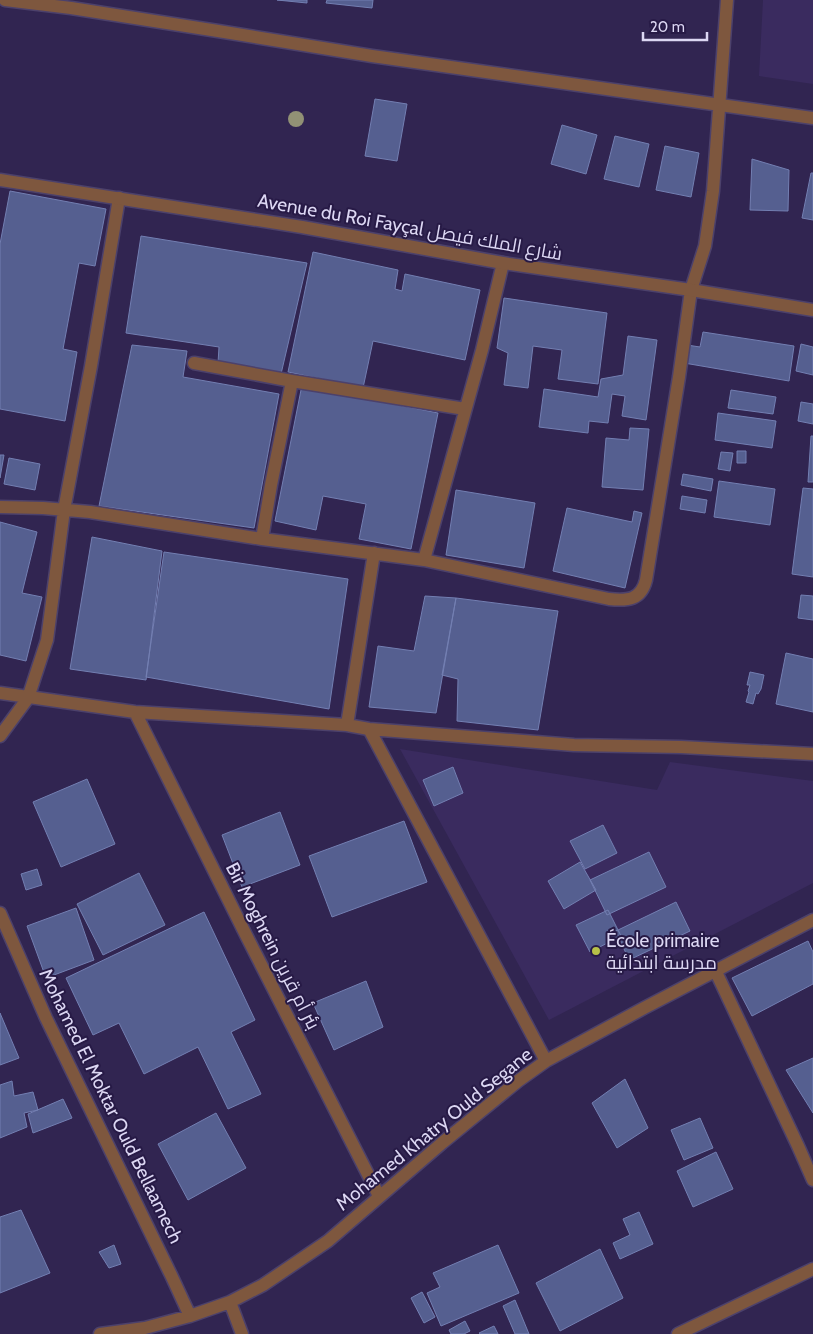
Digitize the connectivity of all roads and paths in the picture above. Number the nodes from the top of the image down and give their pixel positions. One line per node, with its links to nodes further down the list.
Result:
1 (6, 0): 3 (street)
2 (727, 0): 3 (street)
3 (719, 105): 4 (street); 8 (street)
4 (813, 118)
5 (0, 180): 6 (street, Avenue du Roi Fayçal شارع الملك فيصل)
6 (119, 198): 7 (street, Avenue du Roi Fayçal شارع الملك فيصل); 14 (street)
7 (503, 263): 8 (street, Avenue du Roi Fayçal شارع الملك فيصل); 12 (street)
8 (691, 290): 9 (street, Avenue du Roi Fayçal شارع الملك فيصل); 17 (street)
9 (813, 310)
10 (194, 363): 11 (street)
11 (292, 381): 12 (street); 15 (street)
12 (465, 409): 17 (street)
13 (0, 507): 14 (street)
14 (64, 510): 15 (street); 19 (street)
15 (262, 539): 16 (street)
16 (374, 553): 17 (street); 21 (street)
17 (424, 560)
18 (0, 693): 19 (street)
19 (28, 698): 20 (street); 23 (street)
20 (135, 712): 21 (street); 30 (street, Bir Moghrein بئر أم قرين)
21 (347, 725): 22 (street)
22 (369, 729): 24 (street); 28 (street)
23 (0, 736)
24 (813, 754)
25 (0, 913): 33 (street, Mohamed El Moktar Ould Bellaamech)
26 (813, 920): 27 (street, Mohamed Khatry Ould Segane)
27 (716, 972): 28 (street, Mohamed Khatry Ould Segane); 29 (street)
28 (546, 1061): 30 (street, Mohamed Khatry Ould Segane)
29 (813, 1180)
30 (379, 1196): 32 (street, Mohamed Khatry Ould Segane)
31 (813, 1269): 36 (street)
32 (230, 1302): 33 (street, Mohamed Khatry Ould Segane); 35 (street)
33 (190, 1316): 34 (street, Mohamed Khatry Ould Segane)
34 (100, 1334)
35 (242, 1334)
36 (678, 1334)

